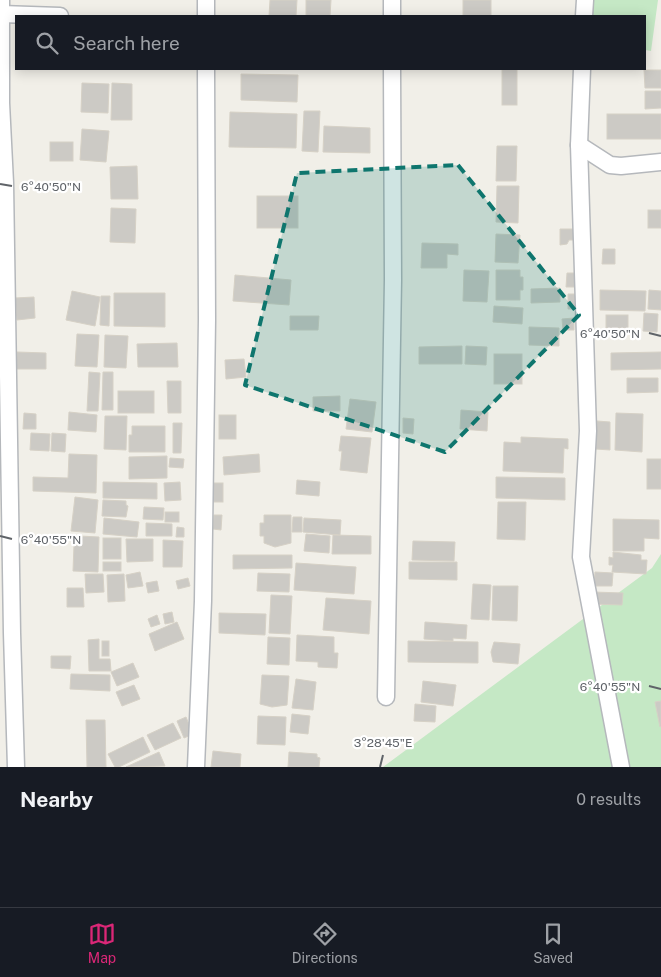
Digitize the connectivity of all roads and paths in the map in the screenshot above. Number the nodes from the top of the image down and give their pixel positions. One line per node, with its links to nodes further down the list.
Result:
1 (206, 0): 6 (street)
2 (392, 0): 7 (street)
3 (585, 0): 8 (street)
4 (1, 7): 5 (street); 14 (street)
5 (53, 15)
6 (206, 15)
7 (392, 15)
8 (584, 15)
9 (206, 70): 17 (street)
10 (392, 70): 15 (street)
11 (582, 70): 12 (street)
12 (579, 145): 13 (street); 18 (street)
13 (661, 162)
14 (2, 183): 16 (street)
15 (386, 696)
16 (16, 767)
17 (196, 767)
18 (621, 767)

